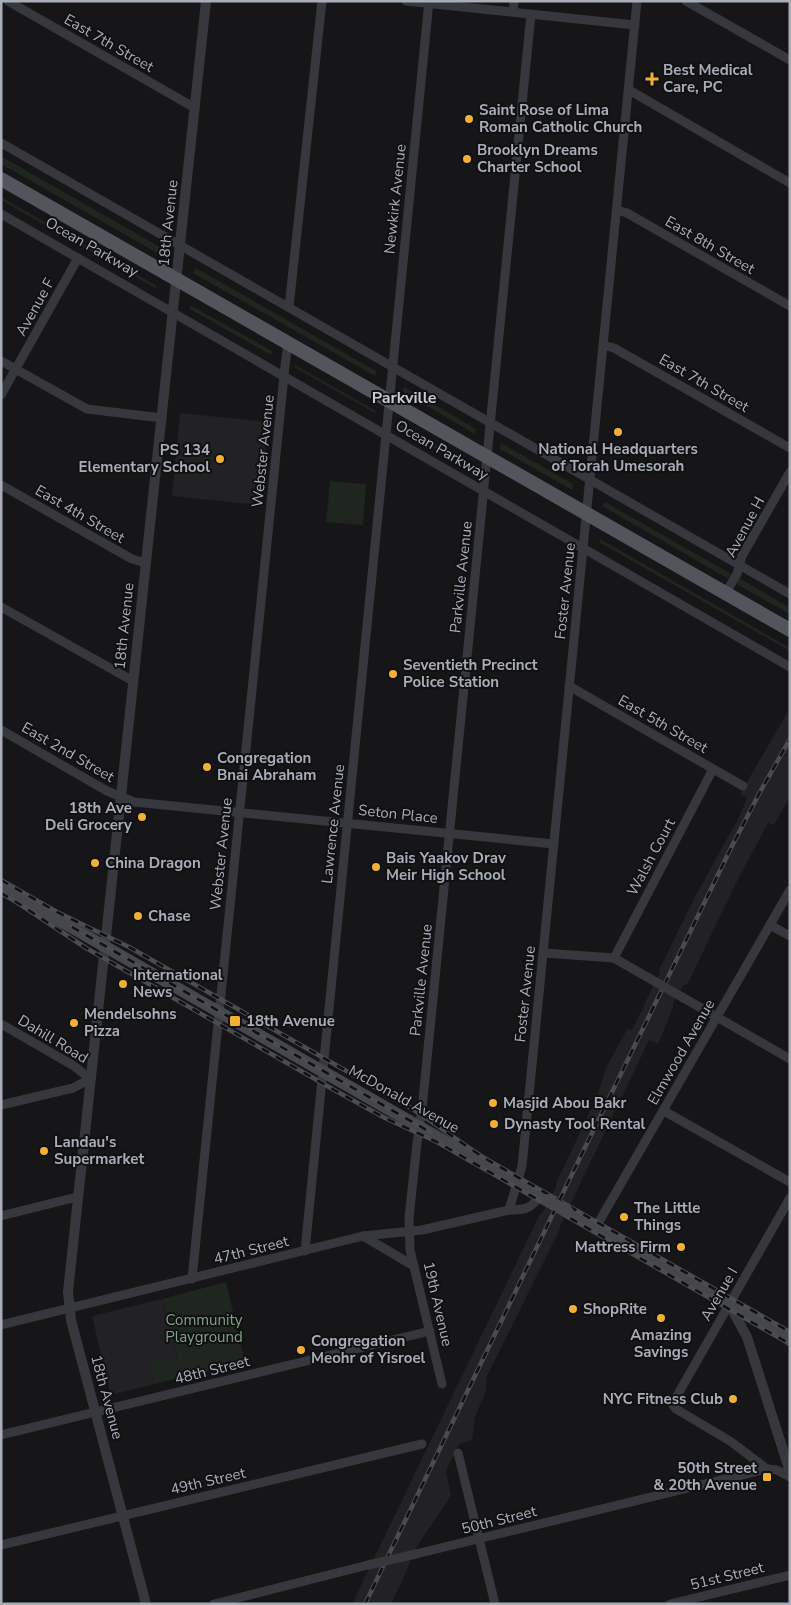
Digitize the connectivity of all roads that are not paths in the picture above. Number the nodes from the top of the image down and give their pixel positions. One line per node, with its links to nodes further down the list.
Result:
1 (8, 1): 14 (street, East 7th Street)
2 (206, 1): 14 (street, 18th Avenue)
3 (322, 1): 24 (street)
4 (406, 1): 8 (street)
5 (514, 1): 9 (street)
6 (637, 1): 11 (street, Foster Avenue)
7 (686, 1): 12 (street)
8 (429, 2): 9 (street); 29 (street, Newkirk Avenue)
9 (513, 12): 10 (street)
10 (530, 14): 11 (street); 35 (street, Parkville Avenue)
11 (635, 25): 13 (street, Foster Avenue)
12 (790, 60)
13 (628, 90): 17 (street); 18 (street, Foster Avenue)
14 (195, 108): 20 (street, 18th Avenue)
15 (1, 143): 20 (street)
16 (1, 179): 22 (main road, Ocean Parkway)
17 (790, 183)
18 (616, 210): 23 (street, East 8th Street); 27 (street, Foster Avenue)
19 (1, 214): 21 (street, Ocean Parkway)
20 (181, 246): 22 (street, 18th Avenue); 24 (street)
21 (78, 258): 25 (street, Ocean Parkway); 30 (street, Avenue F)
22 (177, 280): 25 (street, 18th Avenue); 26 (main road, Ocean Parkway)
23 (790, 306)
24 (289, 307): 29 (street)
25 (174, 313): 31 (street, Ocean Parkway); 34 (street, 18th Avenue)
26 (288, 343): 31 (street, Webster Avenue); 33 (main road, Ocean Parkway)
27 (603, 345): 37 (street, East 7th Street); 40 (street, Foster Avenue)
28 (1, 361): 30 (street)
29 (392, 366): 33 (street, Newkirk Avenue); 35 (street)
30 (16, 370): 32 (street, Avenue F); 34 (street)
31 (284, 378): 36 (street, Ocean Parkway); 58 (street, Webster Avenue)
32 (1, 395)
33 (389, 400): 36 (street, Lawrence Avenue); 38 (main road, Ocean Parkway)
34 (162, 418): 45 (street, 18th Avenue)
35 (490, 422): 38 (street, Parkville Avenue); 40 (street)
36 (385, 436): 42 (street, Ocean Parkway); 59 (street, Lawrence Avenue)
37 (790, 448)
38 (487, 457): 42 (street, Parkville Avenue); 43 (main road, Ocean Parkway)
39 (790, 472): 46 (street, Avenue H)
40 (590, 479): 43 (street, Foster Avenue); 46 (street)
41 (1, 485): 45 (street, East 4th Street)
42 (484, 492): 44 (street, Ocean Parkway); 60 (street, Parkville Avenue)
43 (586, 514): 44 (street, Foster Avenue); 47 (main road, Ocean Parkway)
44 (583, 548): 51 (street, Ocean Parkway); 53 (street, Foster Avenue)
45 (146, 563): 52 (street, 18th Avenue)
46 (739, 565): 47 (street, Avenue H); 48 (street)
47 (726, 594): 50 (main road, Ocean Parkway)
48 (790, 594)
49 (1, 607): 52 (street)
50 (790, 630)
51 (790, 667)
52 (134, 681): 57 (street, 18th Avenue)
53 (569, 686): 55 (street, East 5th Street); 61 (street, Foster Avenue)
54 (1, 730): 57 (street, East 2nd Street)
55 (713, 769): 56 (street, East 5th Street); 68 (street, Walsh Court)
56 (743, 786)
57 (121, 797): 58 (street, Seton Place); 66 (street, 18th Avenue)
58 (239, 812): 59 (street, Seton Place); 69 (street, Webster Avenue)
59 (347, 823): 60 (street, Seton Place); 73 (street, Lawrence Avenue)
60 (450, 833): 61 (street, Seton Place); 77 (street, Parkville Avenue)
61 (554, 844): 67 (street, Foster Avenue)
62 (1, 887): 66 (main road, McDonald Avenue)
63 (790, 890): 64 (street, Elmwood Avenue)
64 (770, 925): 65 (street); 70 (street, Elmwood Avenue)
65 (790, 936)
66 (105, 947): 69 (main road, McDonald Avenue); 74 (street, 18th Avenue)
67 (544, 953): 68 (street); 78 (street, Foster Avenue)
68 (614, 958): 70 (street, bridge)
69 (218, 1012): 73 (main road, McDonald Avenue); 90 (street, Webster Avenue)
70 (717, 1018): 72 (street); 76 (street, Elmwood Avenue)
71 (1, 1024): 74 (street, Dahill Road)
72 (790, 1059)
73 (322, 1072): 77 (main road, McDonald Avenue); 88 (street, Lawrence Avenue)
74 (90, 1079): 75 (street); 81 (street, 18th Avenue)
75 (1, 1105)
76 (664, 1111): 79 (street); 85 (street, Elmwood Avenue)
77 (420, 1126): 78 (main road, McDonald Avenue); 86 (street, Parkville Avenue)
78 (517, 1182): 80 (main road, McDonald Avenue); 83 (street)
79 (790, 1182)
80 (544, 1197): 83 (street, 47th Street); 85 (main road, McDonald Avenue, bridge)
81 (77, 1198): 84 (street); 92 (street, 18th Avenue)
82 (790, 1198): 91 (street, Avenue I)
83 (508, 1210): 86 (street, 47th Street)
84 (1, 1216)
85 (596, 1227): 91 (main road, McDonald Avenue)
86 (410, 1231): 87 (street, 47th Street); 89 (street, 19th Avenue)
87 (363, 1236): 88 (street, 47th Street); 89 (street)
88 (305, 1251): 90 (street, 47th Street)
89 (414, 1266): 94 (street, 19th Avenue)
90 (192, 1279): 92 (street, 47th Street)
91 (729, 1304): 95 (main road, McDonald Avenue); 101 (street, Avenue I); 102 (street)
92 (69, 1308): 93 (street, 47th Street); 97 (street, 18th Avenue)
93 (1, 1325)
94 (430, 1332): 96 (street, 19th Avenue); 97 (street, 48th Street)
95 (790, 1339)
96 (442, 1384)
97 (96, 1412): 98 (street, 48th Street); 104 (street, 18th Avenue)
98 (1, 1435)
99 (422, 1444): 104 (street, 49th Street)
100 (458, 1453): 105 (street)
101 (768, 1469): 103 (street); 105 (street, 50th Street)
102 (790, 1472)
103 (790, 1477)
104 (123, 1516): 106 (street, 49th Street); 108 (street, 18th Avenue)
105 (480, 1539): 109 (street, 50th Street, bridge); 110 (street)
106 (1, 1545)
107 (790, 1575): 111 (street, 51st Street)
108 (146, 1604)
109 (214, 1604)
110 (495, 1604)
111 (670, 1604)

